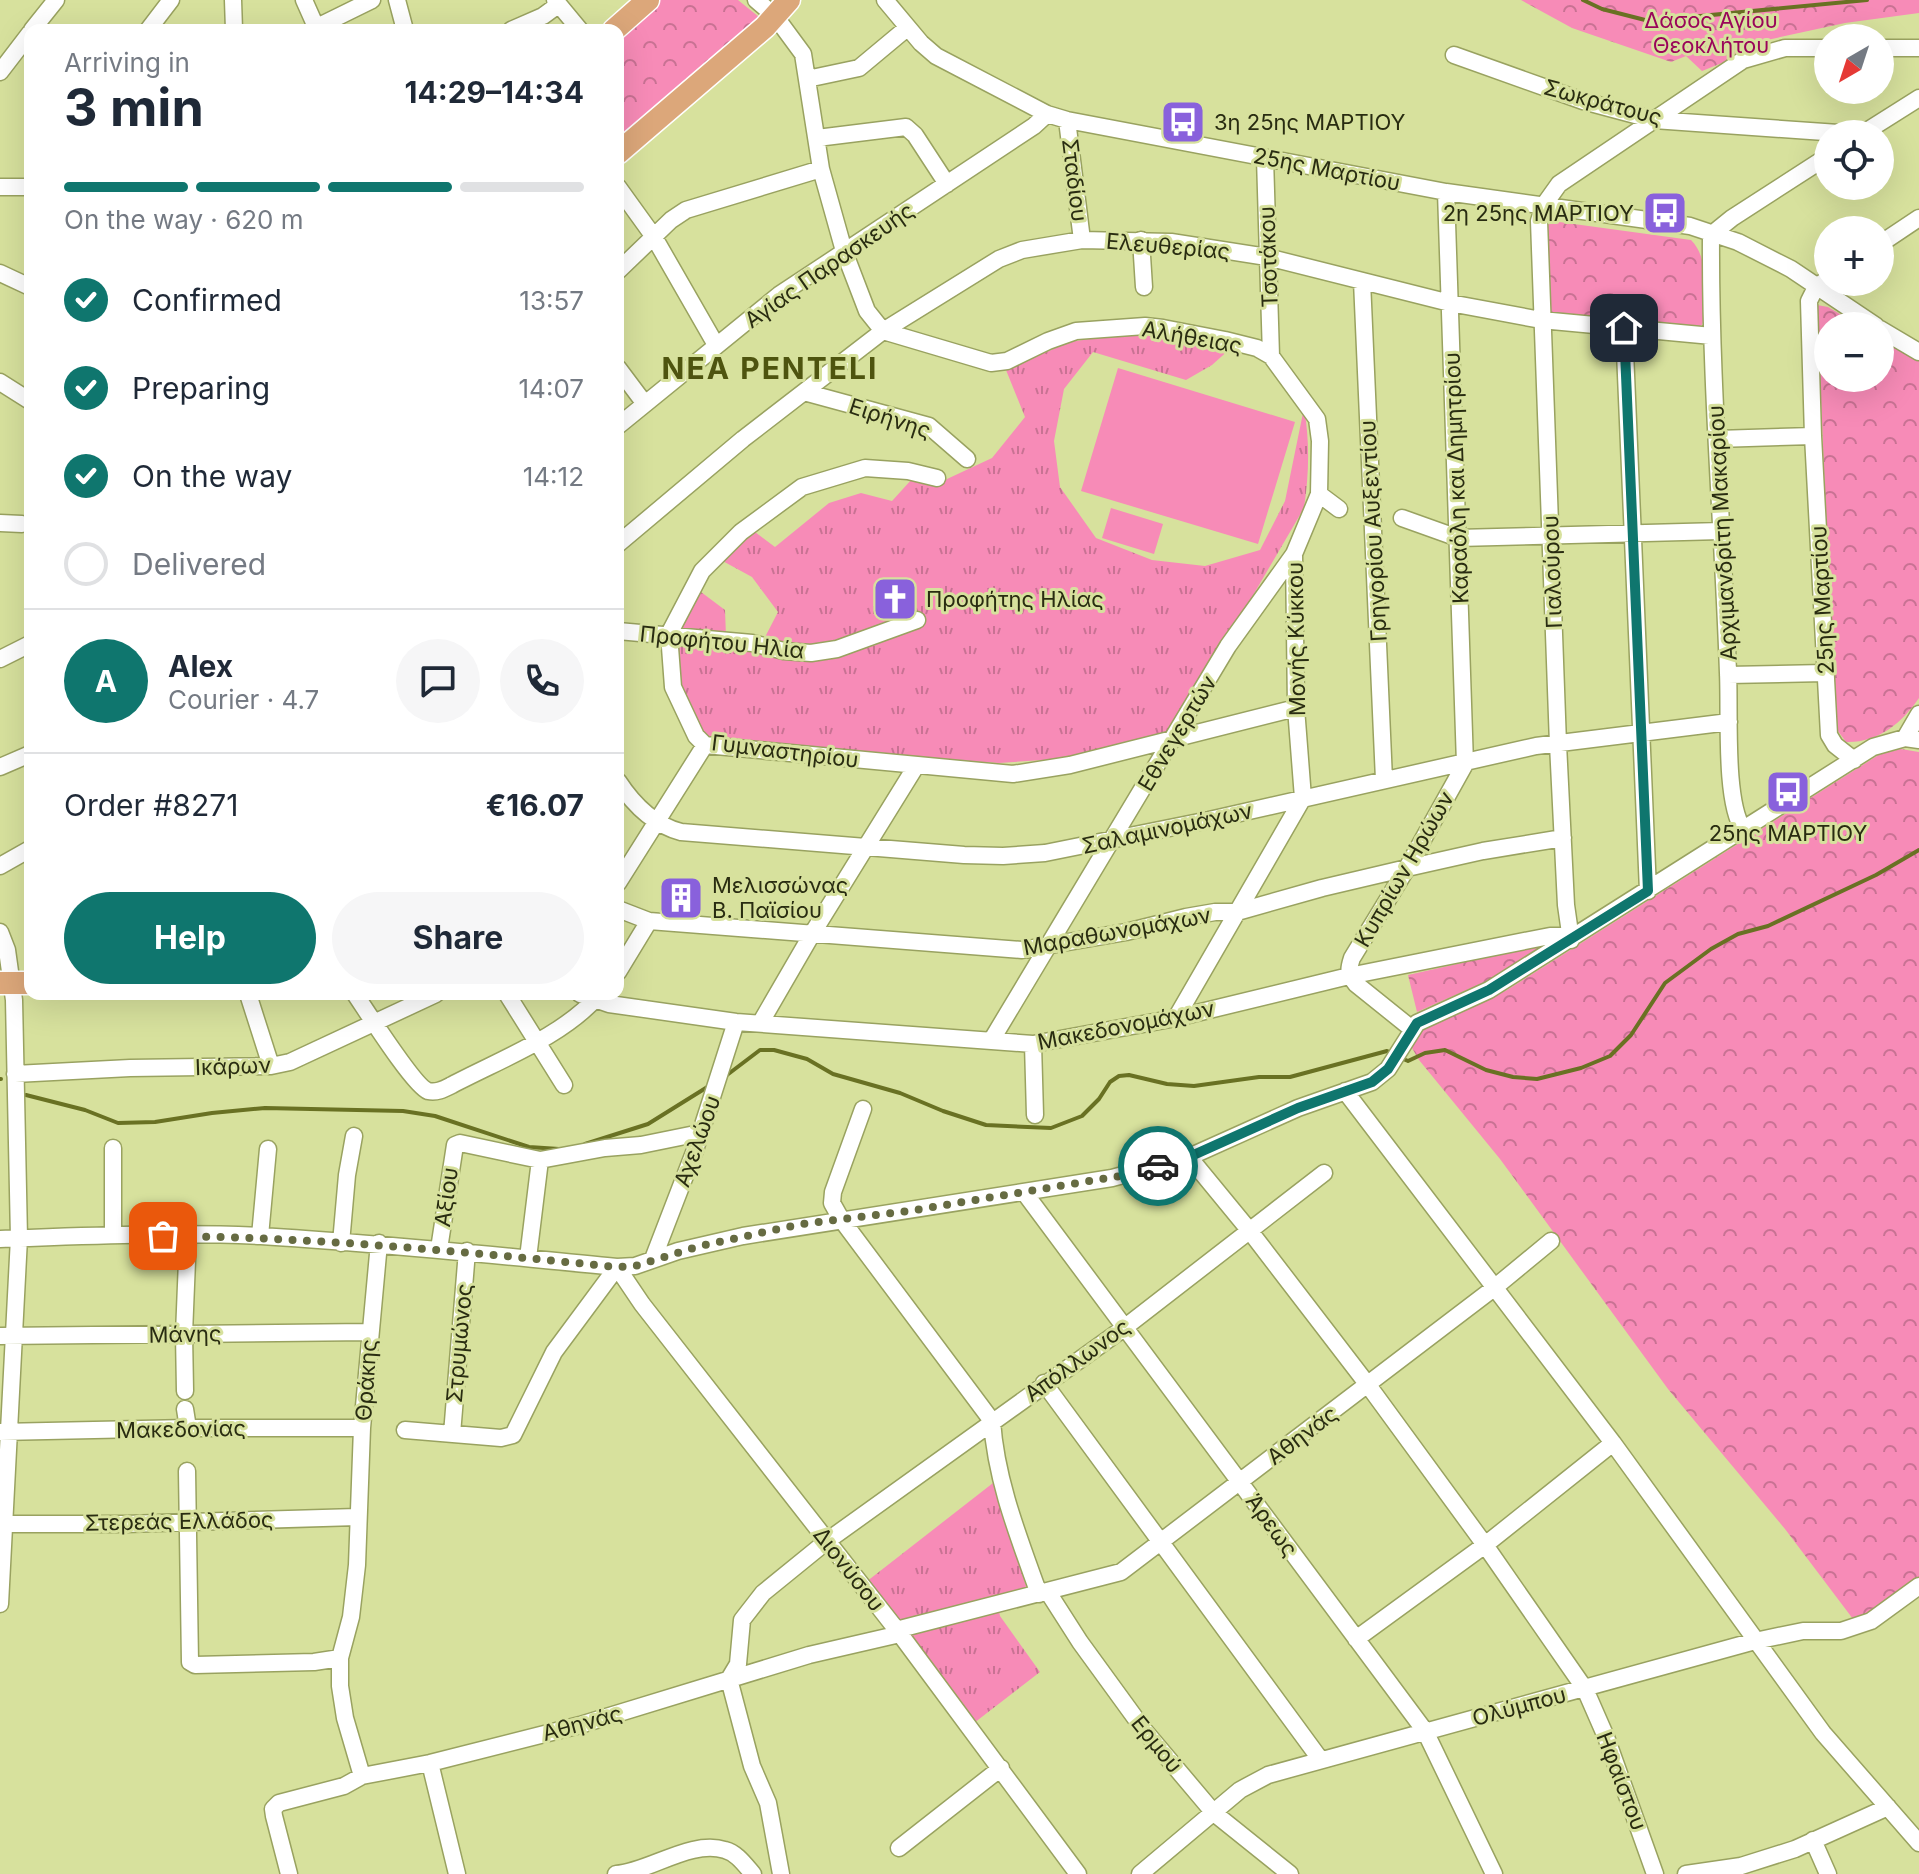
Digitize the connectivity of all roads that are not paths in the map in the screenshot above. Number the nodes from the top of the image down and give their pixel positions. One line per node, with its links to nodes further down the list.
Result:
1 (56, 0): 12 (street)
2 (171, 0): 13 (street)
3 (233, 0): 14 (street)
4 (304, 0): 15 (street)
5 (372, 0): 16 (street)
6 (397, 0): 17 (street)
7 (648, 0): 20 (main road)
8 (756, 0): 11 (street)
9 (885, 0): 21 (street, 25ης Μαρτίου)
10 (557, 2): 18 (street); 19 (street)
11 (782, 8): 28 (street); 36 (main road)
12 (37, 24)
13 (153, 24)
14 (234, 24)
15 (311, 24)
16 (323, 24)
17 (403, 24)
18 (525, 24)
19 (575, 24)
20 (621, 24)
21 (907, 28): 28 (street); 30 (street, 25ης Μαρτίου)
22 (24, 41): 27 (street)
23 (1814, 48): 32 (street)
24 (1894, 48): 25 (street)
25 (1919, 48)
26 (1454, 55): 32 (street, Σωκράτους)
27 (0, 72)
28 (807, 79): 35 (street)
29 (1919, 98): 33 (street)
30 (1047, 114): 31 (street, 25ης Μαρτίου); 40 (street, Αγίας Παρασκευής)
31 (1067, 120): 37 (street, 25ης Μαρτίου); 50 (street, Σταδίου)
32 (1654, 120): 34 (street, Σωκράτους); 45 (street)
33 (1884, 120)
34 (1814, 131)
35 (817, 138): 39 (street); 40 (street)
36 (624, 148)
37 (1265, 158): 43 (street, 25ης Μαρτίου); 53 (street, Τσοτάκου)
38 (1814, 165): 47 (street)
39 (821, 169): 49 (street); 52 (street)
40 (947, 184): 52 (street, Αγίας Παρασκευής)
41 (24, 185): 42 (street)
42 (0, 187)
43 (1446, 192): 45 (street, 25ης Μαρτίου); 62 (street, Καραόλη και Δημητρίου)
44 (624, 195): 49 (street)
45 (1544, 205): 47 (street, 25ης Μαρτίου); 64 (street, Γιαλούρου)
46 (1919, 218): 48 (street)
47 (1711, 235): 56 (street, 25ης Μαρτίου); 67 (street, Αρχιμανδρίτη Μακαρίου)
48 (1894, 235)
49 (654, 237): 54 (street); 69 (street)
50 (1082, 240): 51 (street, Ελευθερίας); 66 (street, Ελευθερίας)
51 (1141, 240): 53 (street, Ελευθερίας); 59 (street)
52 (844, 251): 66 (street); 69 (street, Αγίας Παρασκευής)
53 (1267, 257): 57 (street, Ελευθερίας); 71 (street, Τσοτάκου)
54 (624, 265)
55 (0, 273): 58 (street)
56 (1814, 279)
57 (1362, 281): 62 (street, Ελευθερίας); 113 (street, Γρηγορίου Αυξεντίου)
58 (24, 284)
59 (1144, 287)
60 (1814, 294): 78 (street, 25ης Μαρτίου)
61 (1839, 296): 63 (street, 25ης Μαρτίου)
62 (1450, 303): 64 (street, Ελευθερίας); 90 (street, Καραόλη και Δημητρίου)
63 (1859, 312)
64 (1541, 320): 65 (street, Ελευθερίας); 89 (street, Γιαλούρου)
65 (1624, 328): 67 (street, Ελευθερίας); 88 (street)
66 (883, 331): 71 (street, Αλήθειας); 74 (street, Ελευθερίας)
67 (1712, 336): 79 (street, Αρχιμανδρίτη Μακαρίου)
68 (1894, 337): 70 (street, 25ης Μαρτίου)
69 (716, 345): 76 (street, Αγίας Παρασκευής)
70 (1919, 352)
71 (1271, 356): 82 (street, Μονής Κύκκου)
72 (624, 376): 76 (street)
73 (0, 382): 75 (street)
74 (804, 392): 80 (street, Ειρήνης); 91 (street, Ελευθερίας)
75 (24, 397)
76 (645, 404): 77 (street, Αγίας Παρασκευής)
77 (624, 421)
78 (1813, 436): 79 (street); 98 (street, 25ης Μαρτίου)
79 (1717, 439): 87 (street, Αρχιμανδρίτη Μακαρίου)
80 (967, 459)
81 (937, 478): 95 (street)
82 (1319, 494): 83 (street); 92 (street, Μονής Κύκκου)
83 (1339, 509)
84 (1402, 518): 90 (street)
85 (0, 523): 86 (street)
86 (22, 524)
87 (1721, 531): 88 (street); 99 (street, Αρχιμανδρίτη Μακαρίου)
88 (1633, 533): 89 (street); 103 (street)
89 (1551, 535): 90 (street); 106 (street, Γιαλούρου)
90 (1458, 538): 110 (street, Καραόλη και Δημητρίου)
91 (624, 539)
92 (1294, 554): 100 (street, Μονής Κύκκου); 104 (street, Εθνεγερτών)
93 (917, 620): 95 (street, Προφήτου Ηλία)
94 (624, 631): 95 (street, Προφήτου Ηλία)
95 (669, 634): 107 (street, Γυμναστηρίου)
96 (24, 647): 97 (street)
97 (0, 659)
98 (1825, 673): 99 (street); 109 (street, 25ης Μαρτίου)
99 (1728, 675): 102 (street, Αρχιμανδρίτη Μακαρίου)
100 (1296, 708): 104 (street, Γυμναστηρίου); 115 (street, Μονής Κύκκου)
101 (1919, 714): 105 (street)
102 (1729, 722): 103 (street, Σαλαμινομάχων); 117 (street, Αρχιμανδρίτη Μακαρίου)
103 (1641, 732): 106 (street, Σαλαμινομάχων); 125 (street)
104 (1175, 738): 111 (street, Γυμναστηρίου); 118 (street, Εθνεγερτών)
105 (1912, 739): 109 (street)
106 (1558, 744): 110 (street, Σαλαμινομάχων); 119 (street, Γιαλούρου)
107 (705, 745): 111 (street, Γυμναστηρίου); 116 (street)
108 (24, 757): 112 (street)
109 (1854, 760): 117 (street)
110 (1465, 764): 113 (street, Σαλαμινομάχων); 123 (street, Κυπρίων Ηρώων)
111 (916, 766): 120 (street)
112 (0, 767)
113 (1384, 780): 115 (street, Σαλαμινομάχων)
114 (624, 789): 116 (street, Σαλαμινομάχων)
115 (1303, 798): 118 (street, Σαλαμινομάχων); 127 (street)
116 (656, 821): 120 (street, Σαλαμινομάχων); 124 (street)
117 (1743, 829): 125 (street)
118 (1114, 838): 120 (street, Σαλαμινομάχων); 132 (street, Εθνεγερτών)
119 (1563, 838): 123 (street, Μαραθωνομάχων); 131 (street, Γιαλούρου)
120 (866, 845): 130 (street)
121 (24, 852): 122 (street)
122 (0, 866)
123 (1407, 868): 127 (street, Μαραθωνομάχων); 134 (street, Κυπρίων Ηρώων)
124 (624, 873)
125 (1648, 891): 131 (street)
126 (624, 911): 128 (street, Μαραθωνομάχων)
127 (1237, 912): 132 (street, Μαραθωνομάχων); 142 (street)
128 (649, 921): 130 (street, Μαραθωνομάχων); 133 (street)
129 (0, 932): 135 (street)
130 (812, 934): 132 (street, Μαραθωνομάχων); 145 (street)
131 (1571, 940): 134 (street, Μακεδονομάχων); 146 (street)
132 (1048, 947): 148 (street, Εθνεγερτών)
133 (624, 962)
134 (1349, 976): 142 (street, Μακεδονομάχων); 146 (street)
135 (14, 983): 151 (street)
136 (250, 1000): 150 (street)
137 (359, 1000): 143 (street)
138 (423, 1000): 143 (street, Ικάρων)
139 (511, 1000): 147 (street)
140 (589, 1000): 147 (street)
141 (614, 1000): 144 (street, Μακεδονομάχων)
142 (1176, 1018): 149 (street, Μακεδονομάχων)
143 (374, 1022): 147 (street); 150 (street, Ικάρων)
144 (736, 1022): 145 (street, Μακεδονομάχων); 156 (street, Αχελώου)
145 (761, 1022): 148 (street, Μακεδονομάχων)
146 (1412, 1029): 153 (street)
147 (537, 1040): 152 (street)
148 (991, 1041): 149 (street, Μακεδονομάχων)
149 (1033, 1044): 155 (street)
150 (271, 1066): 151 (street, Ικάρων)
151 (15, 1074): 169 (street)
152 (564, 1085)
153 (1345, 1091): 160 (street); 179 (street)
154 (863, 1109): 164 (street)
155 (1035, 1115)
156 (700, 1133): 161 (street); 177 (street, Αχελώου)
157 (354, 1136): 172 (street)
158 (113, 1148): 166 (street)
159 (268, 1149): 168 (street)
160 (1189, 1157): 163 (street); 165 (street, Ηφαίστου)
161 (540, 1160): 174 (street, Αξίου); 176 (street)
162 (1324, 1173): 165 (street, Απόλλωνος)
163 (1024, 1192): 164 (street); 180 (street, Άρεως)
164 (841, 1219): 177 (street); 188 (street)
165 (1249, 1230): 180 (street, Απόλλωνος); 185 (street, Ηφαίστου)
166 (113, 1235): 167 (street); 169 (street)
167 (188, 1236): 168 (street); 182 (street)
168 (260, 1236): 172 (street)
169 (19, 1238): 170 (street); 183 (street)
170 (0, 1239)
171 (1551, 1241): 179 (street, Αθηνάς)
172 (341, 1243): 173 (street)
173 (379, 1243): 174 (street); 181 (street, Θράκης)
174 (439, 1249): 175 (street)
175 (467, 1251): 176 (street); 193 (street, Στρυμώνος)
176 (528, 1258): 178 (street)
177 (653, 1259): 178 (street)
178 (617, 1267): 193 (street); 200 (street, Διονύσου)
179 (1494, 1288): 185 (street, Αθηνάς); 194 (street)
180 (1124, 1328): 184 (street, Απόλλωνος); 196 (street, Άρεως)
181 (369, 1332): 182 (street, Μάνης); 190 (street, Θράκης)
182 (184, 1334): 183 (street, Μάνης); 186 (street)
183 (6, 1336): 192 (street)
184 (1044, 1383): 188 (street, Απόλλωνος); 201 (street)
185 (1368, 1385): 196 (street, Αθηνάς); 202 (street, Ηφαίστου)
186 (185, 1391)
187 (185, 1409): 189 (street)
188 (992, 1421): 200 (street, Απόλλωνος); 204 (street, Ερμού)
189 (188, 1428): 190 (street, Μακεδονίας); 192 (street, Μακεδονίας)
190 (362, 1428): 197 (street, Θράκης)
191 (405, 1430): 193 (street)
192 (5, 1432): 199 (street)
193 (452, 1434)
194 (1613, 1443): 202 (street); 208 (street)
195 (187, 1471): 198 (street)
196 (1240, 1482): 201 (street, Αθηνάς); 207 (street, Άρεως)
197 (357, 1517): 198 (street, Στερεάς Ελλάδος); 209 (street, Θράκης)
198 (188, 1521): 199 (street, Στερεάς Ελλάδος); 209 (street)
199 (2, 1524): 205 (street)
200 (827, 1541): 206 (street, Διονύσου); 210 (street, Απόλλωνος)
201 (1161, 1542): 204 (street, Αθηνάς); 213 (street)
202 (1485, 1545): 207 (street); 211 (street, Ηφαίστου)
203 (1919, 1586): 208 (street, Ολύμπου)
204 (1044, 1593): 206 (street, Αθηνάς); 218 (street, Ερμού)
205 (0, 1604)
206 (898, 1632): 210 (street, Αθηνάς); 215 (street, Διονύσου)
207 (1356, 1639): 212 (street, Άρεως)
208 (1755, 1641): 211 (street, Ολύμπου); 217 (street)
209 (340, 1658): 216 (street, Θράκης)
210 (729, 1679): 214 (street, Αθηνάς); 227 (street)
211 (1585, 1689): 212 (street, Ολύμπου); 232 (street, Ηφαίστου)
212 (1425, 1731): 213 (street, Ολύμπου); 231 (street, Άρεως)
213 (1320, 1759): 218 (street, Ολύμπου)
214 (430, 1763): 216 (street, Αθηνάς); 223 (street)
215 (1001, 1768): 221 (street); 228 (street, Διονύσου)
216 (362, 1776): 222 (street, Αθηνάς)
217 (1888, 1807): 219 (street); 220 (street)
218 (1214, 1813): 229 (street, Ολύμπου); 230 (street, Ερμού)
219 (1813, 1840): 233 (street); 234 (street)
220 (1919, 1843)
221 (899, 1848)
222 (289, 1874)
223 (457, 1874)
224 (616, 1874): 225 (street)
225 (623, 1874): 226 (street)
226 (753, 1874)
227 (781, 1874)
228 (1078, 1874)
229 (1140, 1874)
230 (1290, 1874)
231 (1494, 1874)
232 (1655, 1874)
233 (1686, 1874)
234 (1828, 1874)

